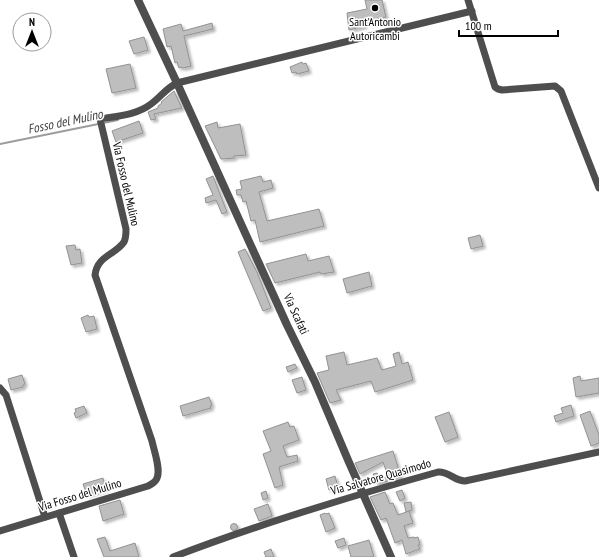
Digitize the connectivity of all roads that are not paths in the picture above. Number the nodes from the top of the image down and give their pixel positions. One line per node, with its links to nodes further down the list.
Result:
1 (138, 0): 4 (street, Via Scafati)
2 (468, 0): 3 (street)
3 (472, 11): 4 (street, Via Fosso del Mulino); 5 (street)
4 (177, 82): 8 (street, Via Scafati); 9 (street, Via Fosso del Mulino)
5 (599, 188)
6 (0, 388): 10 (street)
7 (599, 452): 8 (street, Via Salvatore Quasimodo)
8 (362, 493): 13 (street, Via Salvatore Quasimodo); 14 (street, Via Scafati)
9 (59, 513): 10 (street, Via Fosso del Mulino); 12 (street)
10 (45, 517): 11 (street, Via Fosso del Mulino)
11 (0, 531)
12 (74, 557)
13 (172, 557)
14 (391, 557)

